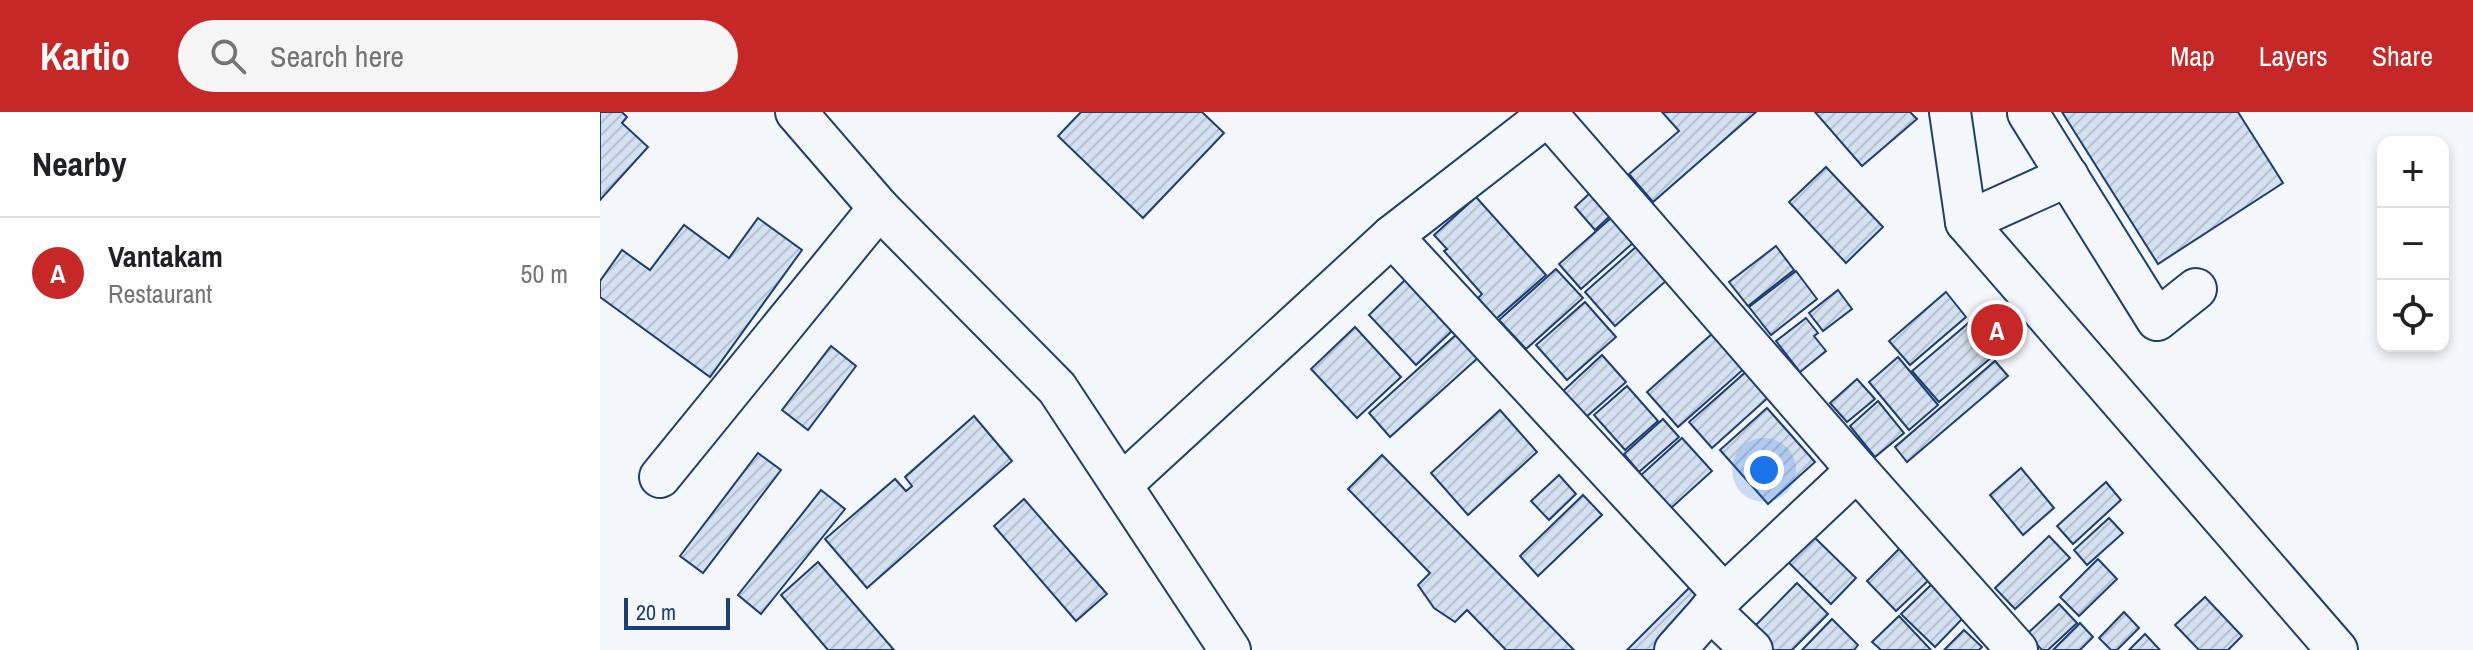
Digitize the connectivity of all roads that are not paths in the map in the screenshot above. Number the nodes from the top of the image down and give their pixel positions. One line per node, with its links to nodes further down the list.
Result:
1 (796, 112): 6 (street)
2 (1950, 112): 7 (street)
3 (1550, 113): 8 (street); 10 (street)
4 (2028, 113): 5 (street)
5 (2068, 176): 7 (street); 9 (street)
6 (879, 208): 11 (street); 12 (street)
7 (1966, 222): 18 (street)
8 (1392, 236): 12 (street); 13 (street)
9 (2196, 289)
10 (1857, 470): 13 (street); 17 (street)
11 (660, 477)
12 (1121, 485): 14 (street)
13 (1717, 603): 15 (street); 16 (street)
14 (1219, 645)
15 (1675, 650)
16 (1752, 650)
17 (2017, 650)
18 (2337, 650)

